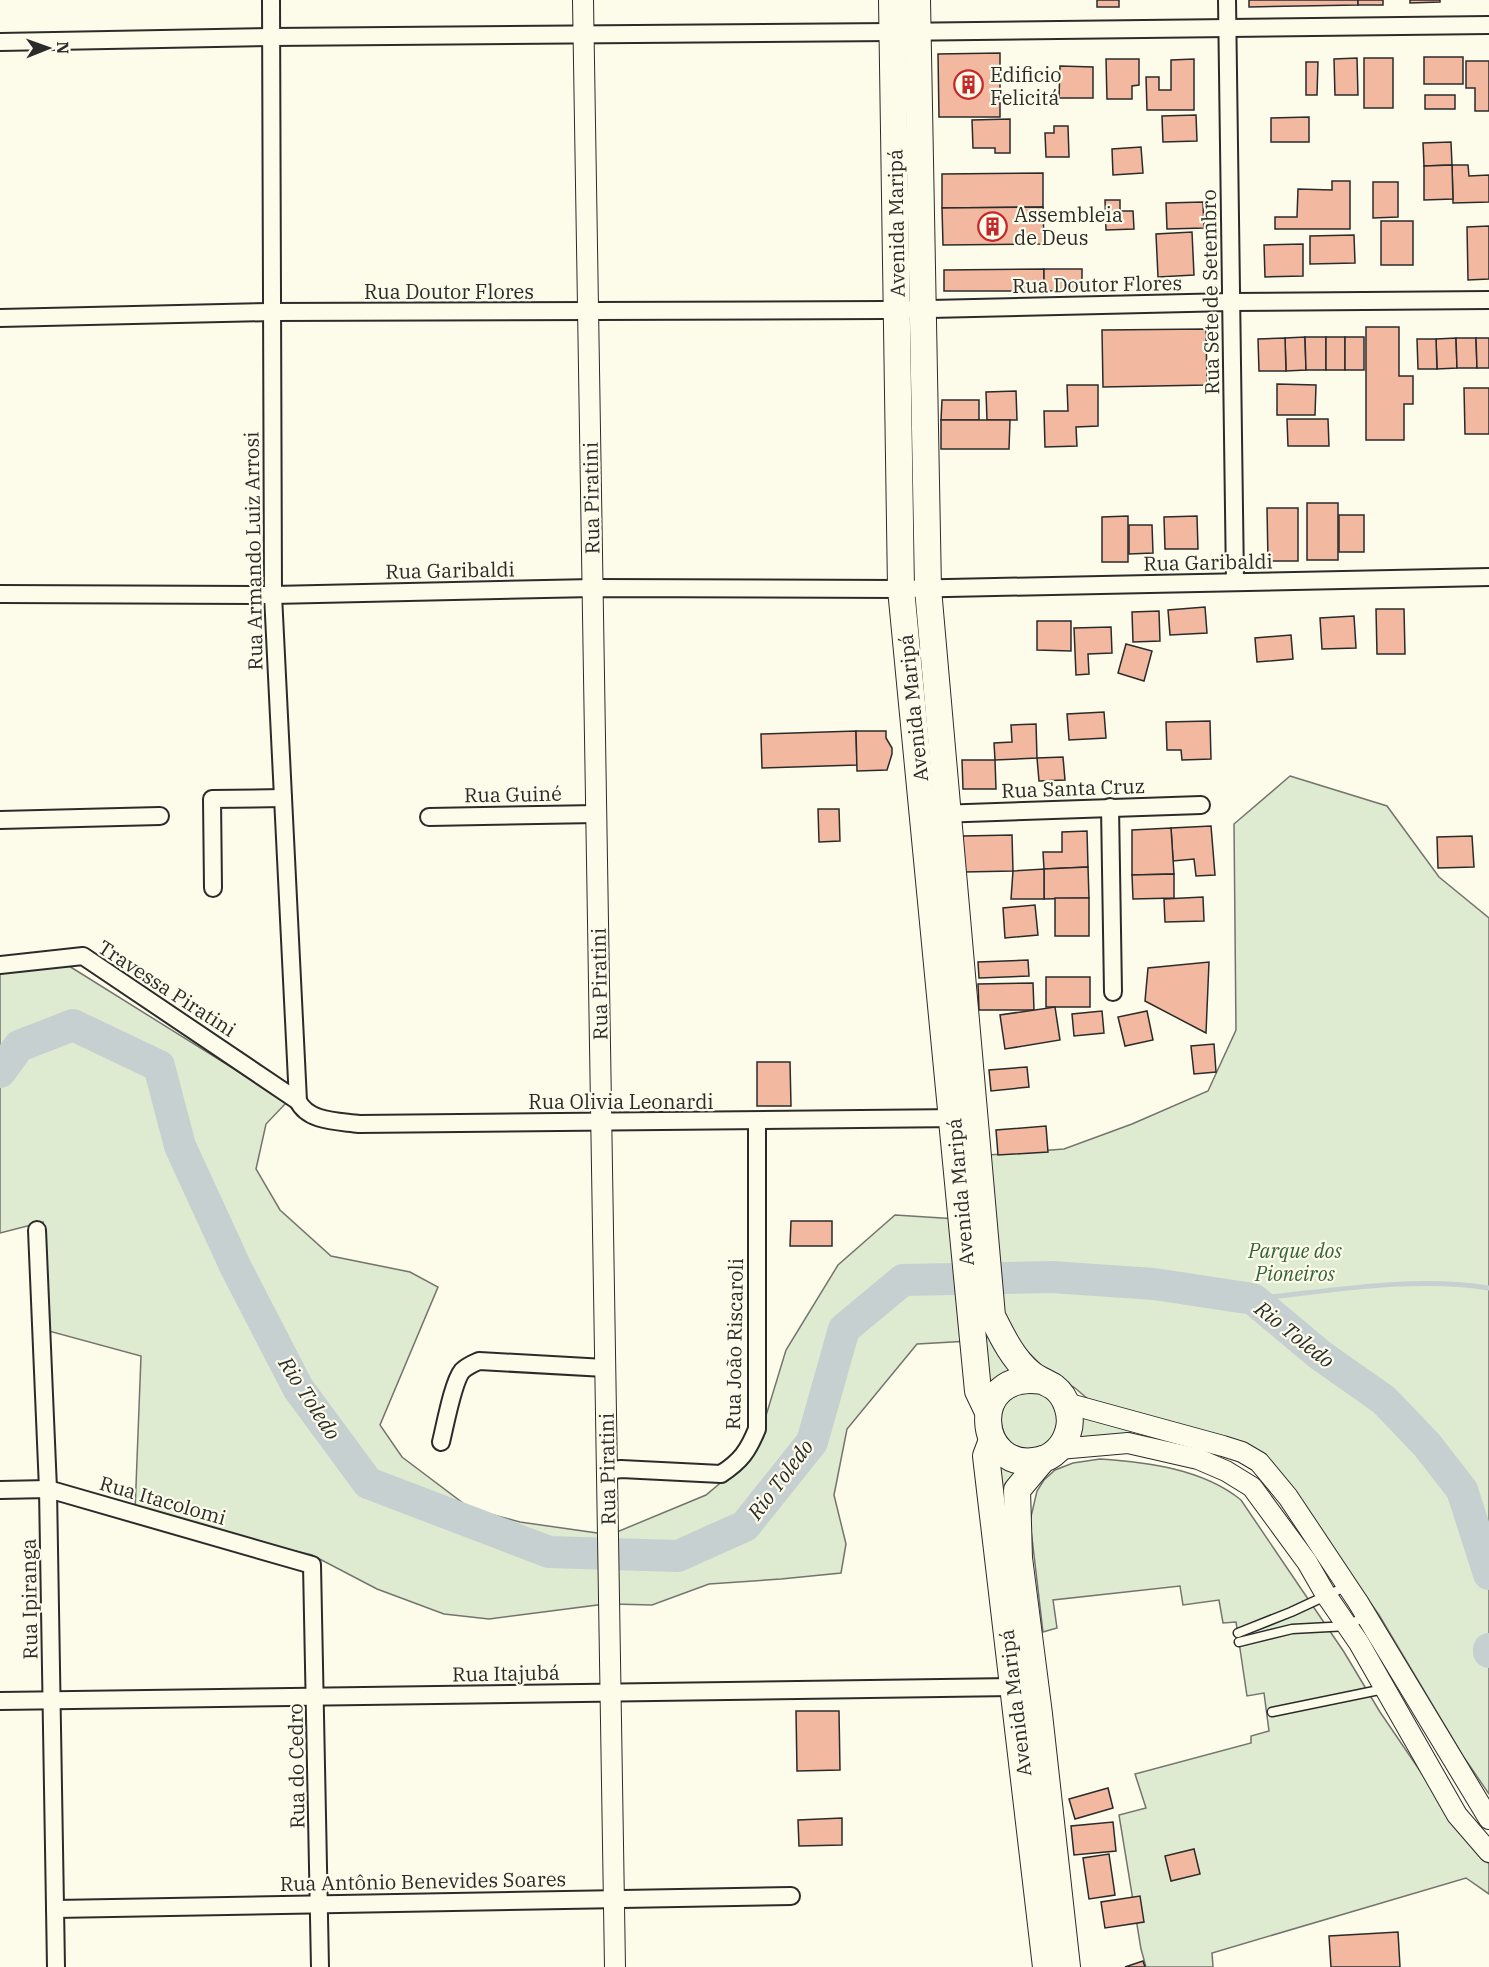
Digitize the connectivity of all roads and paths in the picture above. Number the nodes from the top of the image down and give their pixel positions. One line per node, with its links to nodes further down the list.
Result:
1 (271, 0): 10 (street, Rua Armando Luiz Arrosi)
2 (583, 0): 9 (street, Rua Piratini)
3 (892, 0): 8 (main road, Avenida Maripá)
4 (917, 0): 8 (main road, Avenida Maripá)
5 (1227, 0): 7 (street, Rua Sete de Setembro)
6 (1489, 25): 7 (street)
7 (1227, 28): 8 (street); 13 (street, Rua Sete de Setembro)
8 (905, 32): 9 (street); 14 (main road, Avenida Maripá); 15 (main road, Avenida Maripá)
9 (584, 34): 10 (street); 17 (street, Rua Piratini)
10 (272, 37): 11 (street); 16 (street, Rua Armando Luiz Arrosi)
11 (0, 42)
12 (1489, 300): 13 (street, Rua Doutor Flores)
13 (1231, 302): 14 (street, Rua Doutor Flores); 20 (street, Rua Sete de Setembro)
14 (923, 309): 15 (street, Rua Doutor Flores); 23 (main road, Avenida Maripá)
15 (897, 310): 17 (street, Rua Doutor Flores); 22 (main road, Avenida Maripá)
16 (271, 312): 17 (street, Rua Doutor Flores); 18 (street, Rua Doutor Flores); 25 (street, Rua Armando Luiz Arrosi)
17 (588, 312): 21 (street, Rua Piratini)
18 (0, 318)
19 (1489, 577): 20 (street, Rua Garibaldi)
20 (1235, 582): 23 (street, Rua Garibaldi)
21 (592, 588): 22 (street, Rua Garibaldi); 25 (street, Rua Garibaldi); 29 (street, Rua Piratini)
22 (901, 589): 23 (street, Rua Garibaldi); 30 (main road, Avenida Maripá)
23 (928, 589): 30 (main road, Avenida Maripá)
24 (0, 594): 25 (street, Rua Garibaldi)
25 (273, 595): 26 (street, Rua Armando Luiz Arrosi)
26 (283, 798): 34 (street); 37 (street, Rua Armando Luiz Arrosi)
27 (1201, 805): 28 (street, Rua Santa Cruz)
28 (1110, 807): 30 (street, Rua Santa Cruz); 36 (street)
29 (597, 813): 32 (street, Rua Guiné); 40 (street, Rua Piratini)
30 (935, 814): 38 (main road, Avenida Maripá)
31 (160, 816): 33 (street)
32 (429, 817)
33 (0, 820)
34 (213, 888)
35 (0, 965): 37 (street, Travessa Piratini)
36 (1113, 992)
37 (298, 1101): 40 (street, Rua Olivia Leonardi)
38 (963, 1118): 39 (street, Rua Olivia Leonardi); 42 (main road, Avenida Maripá)
39 (757, 1121): 40 (street, Rua Olivia Leonardi); 50 (street, Rua João Riscaroli)
40 (601, 1123): 43 (street, Rua Piratini)
41 (37, 1230): 51 (street, Rua Ipiranga)
42 (982, 1316): 44 (main road, Avenida Maripá); 46 (main road, Avenida Maripá)
43 (605, 1368): 48 (street); 50 (street, Rua Piratini)
44 (1042, 1381): 45 (main road); 46 (main road)
45 (1066, 1403): 49 (main road); 54 (street)
46 (988, 1412): 47 (main road)
47 (992, 1440): 49 (main road); 58 (main road, Avenida Maripá)
48 (441, 1442)
49 (1051, 1454): 55 (street); 75 (main road, Avenida Maripá)
50 (607, 1471): 60 (street, Rua Piratini)
51 (48, 1489): 52 (street, Rua Itacolomi); 53 (street, Rua Itacolomi); 62 (street, Rua Ipiranga)
52 (0, 1490)
53 (312, 1565): 61 (street, Rua do Cedro)
54 (1347, 1586): 55 (lane); 56 (street)
55 (1326, 1595): 57 (street); 57 (lane)
56 (1366, 1615): 57 (lane); 65 (street)
57 (1348, 1626): 59 (street)
58 (1013, 1687): 60 (street, Rua Itajubá); 74 (main road, Avenida Maripá)
59 (1384, 1689): 64 (lane); 66 (street)
60 (611, 1692): 61 (street, Rua Itajubá); 68 (street, Rua Piratini)
61 (315, 1696): 62 (street, Rua Itajubá); 69 (street, Rua do Cedro)
62 (51, 1700): 63 (street, Rua Itajubá); 70 (street, Rua Ipiranga)
63 (0, 1701)
64 (1272, 1712)
65 (1489, 1819)
66 (1489, 1852)
67 (791, 1896): 68 (street, Rua Antônio Benevides Soares)
68 (614, 1899): 69 (street, Rua Antônio Benevides Soares); 73 (street, Rua Piratini)
69 (319, 1904): 70 (street, Rua Antônio Benevides Soares); 72 (street, Rua do Cedro)
70 (55, 1909): 71 (street, Rua Ipiranga)
71 (56, 1967)
72 (320, 1967)
73 (615, 1967)
74 (1046, 1967)
75 (1067, 1967)

